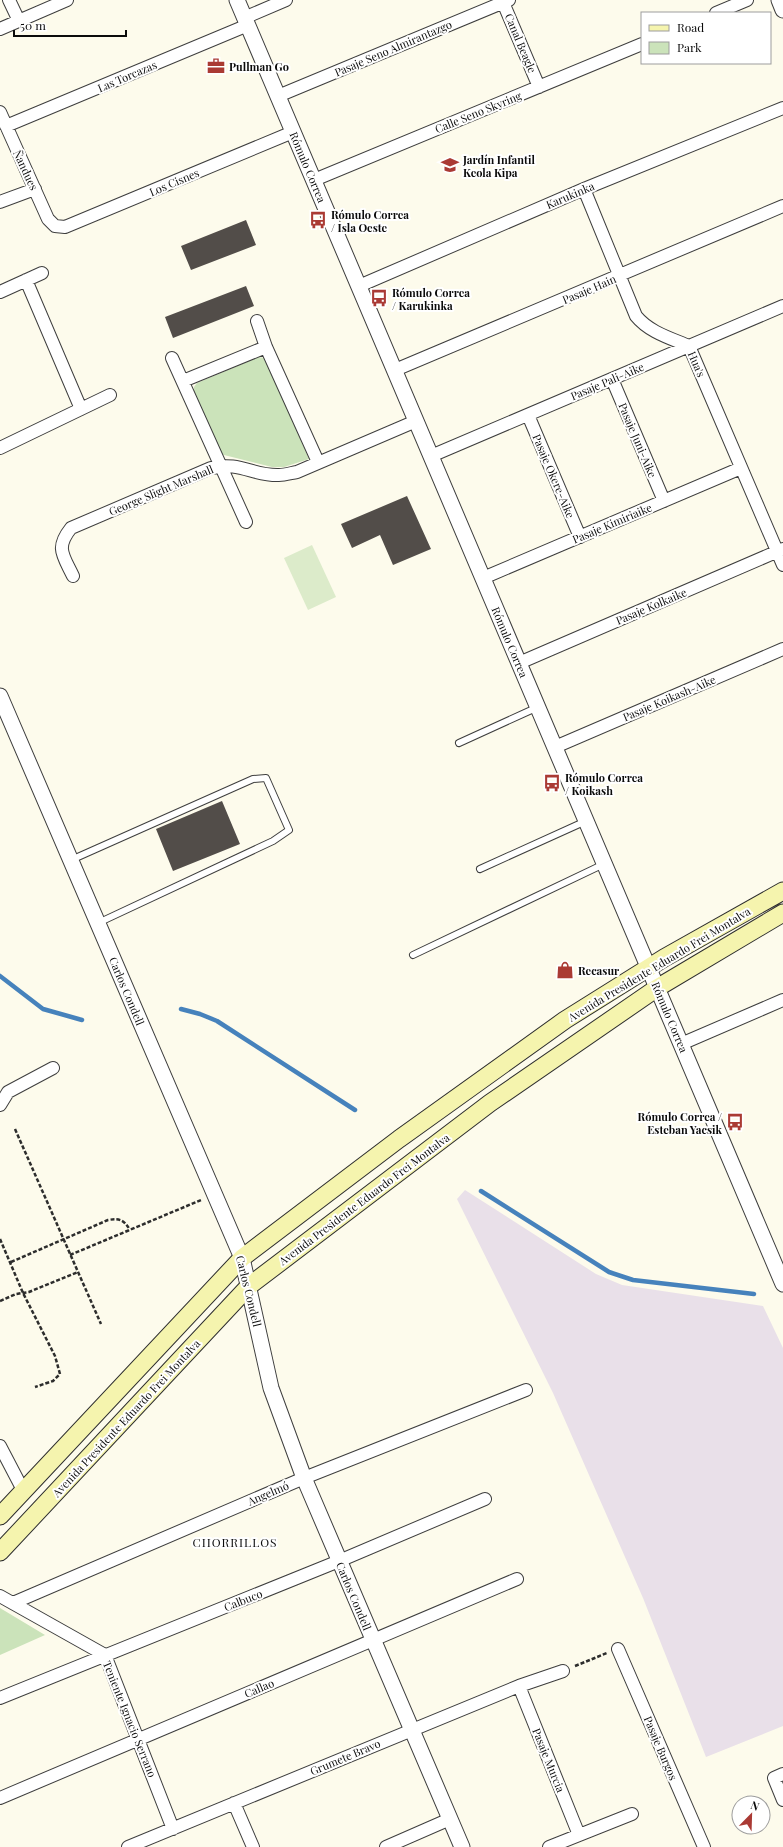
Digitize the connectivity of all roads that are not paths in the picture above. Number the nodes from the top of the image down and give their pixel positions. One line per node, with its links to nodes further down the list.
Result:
1 (9, 0): 8 (street)
2 (67, 0): 8 (street)
3 (237, 0): 9 (street, Rómulo Correa)
4 (286, 0): 9 (street, Las Torcazas)
5 (747, 0): 7 (street)
6 (505, 1): 12 (street, Canal Beagle); 13 (street, Pasaje Seno Almirantazgo)
7 (718, 12)
8 (19, 21): 10 (street)
9 (246, 21): 13 (street, Rómulo Correa); 15 (street, Las Torcazas)
10 (0, 29)
11 (641, 44): 12 (street, Calle Seno Skyring)
12 (539, 87): 17 (street, Calle Seno Skyring)
13 (278, 96): 16 (street, Rómulo Correa)
14 (783, 108): 19 (street, Karukinka)
15 (2, 117): 18 (street, Ñandues)
16 (293, 132): 17 (street, Rómulo Correa); 22 (street, Los Cisnes)
17 (314, 180): 26 (street, Rómulo Correa)
18 (34, 189): 20 (street); 22 (street, Ñandues)
19 (584, 189): 24 (street, Hua's); 26 (street, Karukinka)
20 (0, 202)
21 (783, 206): 24 (street, Pasaje Hain)
22 (55, 226)
23 (42, 273): 25 (street)
24 (620, 276): 30 (street, Hua's); 33 (street, Pasaje Hain)
25 (26, 280): 27 (street); 37 (street)
26 (358, 286): 33 (street, Rómulo Correa)
27 (0, 292)
28 (783, 306): 30 (street, Pasaje Pali-Aike)
29 (257, 321): 31 (street)
30 (689, 346): 34 (street, Pasaje Pali-Aike); 44 (street, Hua's)
31 (266, 347): 35 (street); 42 (street)
32 (172, 358): 35 (street)
33 (395, 370): 39 (street, Rómulo Correa)
34 (612, 379): 38 (street, Pasaje Pali-Aike); 45 (street, Pasaje Juni-Aike)
35 (183, 381): 43 (street)
36 (110, 395): 37 (street)
37 (81, 409): 40 (street)
38 (528, 415): 41 (street, Pasaje Pali-Aike); 47 (street, Pasaje Okere-Aike)
39 (416, 421): 41 (street, Rómulo Correa); 42 (street, George Slight Marshall)
40 (1, 445)
41 (431, 456): 51 (street, Rómulo Correa)
42 (318, 462): 43 (street, George Slight Marshall)
43 (221, 465): 46 (street); 50 (street, George Slight Marshall)
44 (741, 468): 45 (street, Pasaje Kimiriaike); 48 (street, Hua's)
45 (664, 501): 47 (street, Pasaje Kimiriaike)
46 (246, 522)
47 (580, 537): 51 (street, Pasaje Kimiriaike)
48 (780, 551): 49 (street, Hua's); 53 (street, Pasaje Kolkaike)
49 (783, 565)
50 (73, 576)
51 (483, 578): 53 (street, Rómulo Correa)
52 (783, 649): 57 (street, Pasaje Koikash-Aike)
53 (519, 662): 55 (street, Rómulo Correa)
54 (0, 696): 59 (street, Carlos Condell)
55 (538, 707): 56 (lane); 57 (street, Rómulo Correa)
56 (459, 743)
57 (555, 747): 58 (street, Rómulo Correa)
58 (586, 821): 60 (street, Rómulo Correa); 61 (lane)
59 (71, 860): 64 (street, Carlos Condell); 64 (lane)
60 (604, 864): 65 (lane); 66 (street, Rómulo Correa)
61 (480, 869)
62 (783, 891): 66 (main road, Avenida Presidente Eduardo Frei Montalva)
63 (783, 913): 67 (main road, Avenida Presidente Eduardo Frei Montalva)
64 (98, 923): 72 (street, Carlos Condell)
65 (413, 955)
66 (648, 967): 67 (street, Rómulo Correa); 72 (main road, Avenida Presidente Eduardo Frei Montalva)
67 (657, 988): 69 (street, Rómulo Correa); 74 (main road, Avenida Presidente Eduardo Frei Montalva)
68 (783, 1000): 69 (street)
69 (681, 1044): 73 (street, Rómulo Correa)
70 (53, 1068): 71 (street)
71 (0, 1105)
72 (242, 1258): 74 (street, Carlos Condell); 78 (main road, Avenida Presidente Eduardo Frei Montalva)
73 (783, 1284)
74 (250, 1286): 77 (street, Carlos Condell); 81 (main road, Avenida Presidente Eduardo Frei Montalva)
75 (526, 1390): 77 (street, Angelmó)
76 (0, 1446): 78 (street)
77 (304, 1478): 82 (street, Carlos Condell); 85 (street, Angelmó)
78 (24, 1492): 80 (main road, Avenida Presidente Eduardo Frei Montalva)
79 (485, 1499): 82 (street, Calbuco)
80 (0, 1516)
81 (0, 1552)
82 (339, 1561): 86 (street, Carlos Condell); 88 (street, Calbuco)
83 (517, 1579): 86 (street, Callao)
84 (0, 1596): 85 (street, Teniente Ignacio Serrano)
85 (13, 1603): 88 (street, Teniente Ignacio Serrano)
86 (373, 1640): 92 (street, Carlos Condell); 93 (street, Callao)
87 (618, 1649): 107 (street, Pasaje Burgos)
88 (105, 1655): 91 (street, Calbuco); 93 (street, Teniente Ignacio Serrano)
89 (563, 1671): 90 (street, Grumete Bravo)
90 (519, 1686): 92 (street, Grumete Bravo); 101 (street, Pasaje Murcia)
91 (0, 1698)
92 (412, 1730): 97 (street, Grumete Bravo); 99 (street, Carlos Condell)
93 (139, 1739): 95 (street, Callao); 100 (street, Teniente Ignacio Serrano)
94 (783, 1774): 96 (street)
95 (0, 1798)
96 (783, 1800)
97 (234, 1803): 100 (street, Grumete Bravo); 103 (street)
98 (632, 1814): 101 (street)
99 (450, 1819): 104 (street); 105 (street, Carlos Condell)
100 (173, 1829): 102 (street, Grumete Bravo)
101 (579, 1835): 106 (street)
102 (135, 1846)
103 (253, 1847)
104 (386, 1847)
105 (462, 1847)
106 (549, 1847)
107 (704, 1847)

